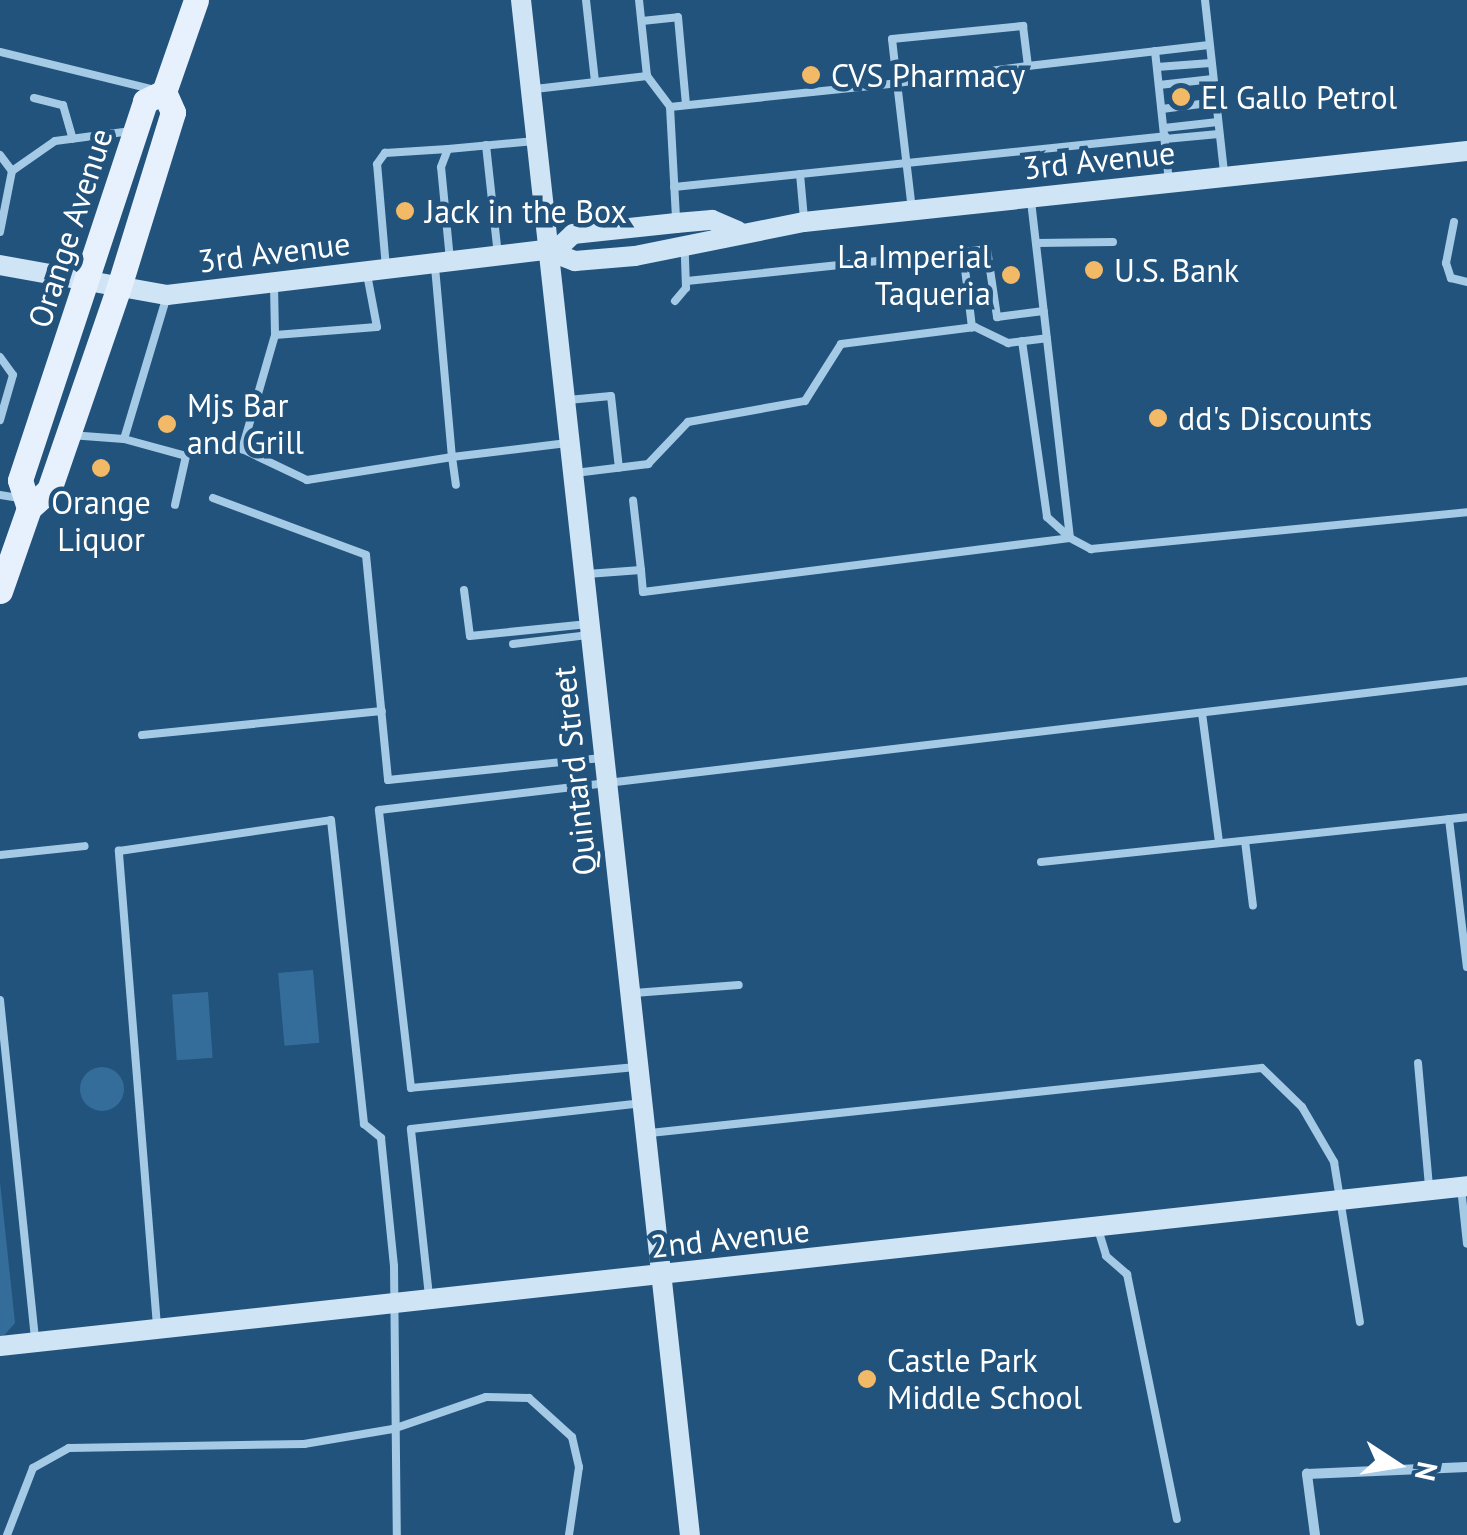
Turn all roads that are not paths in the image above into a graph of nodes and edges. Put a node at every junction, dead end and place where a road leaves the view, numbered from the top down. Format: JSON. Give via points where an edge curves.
{"nodes":[{"id":1,"x":196,"y":0,"type":"edge"},
{"id":2,"x":521,"y":0,"type":"edge"},
{"id":3,"x":586,"y":0,"type":"edge"},
{"id":4,"x":639,"y":0,"type":"edge"},
{"id":5,"x":1204,"y":0,"type":"edge"},
{"id":6,"x":642,"y":21,"type":"junction"},
{"id":7,"x":1210,"y":45,"type":"junction"},
{"id":8,"x":1156,"y":51,"type":"junction"},
{"id":9,"x":0,"y":52,"type":"edge"},
{"id":10,"x":1212,"y":63,"type":"junction"},
{"id":11,"x":1028,"y":66,"type":"junction"},
{"id":12,"x":1157,"y":67,"type":"junction"},
{"id":13,"x":648,"y":76,"type":"junction"},
{"id":14,"x":1213,"y":79,"type":"junction"},
{"id":15,"x":595,"y":82,"type":"junction"},
{"id":16,"x":897,"y":83,"type":"junction"},
{"id":17,"x":1159,"y":84,"type":"junction"},
{"id":18,"x":530,"y":89,"type":"junction"},
{"id":19,"x":164,"y":92,"type":"junction"},
{"id":20,"x":34,"y":98,"type":"dead end"},
{"id":21,"x":1216,"y":102,"type":"junction"},
{"id":22,"x":686,"y":105,"type":"junction"},
{"id":23,"x":670,"y":106,"type":"junction"},
{"id":24,"x":1162,"y":108,"type":"junction"},
{"id":25,"x":1218,"y":122,"type":"junction"},
{"id":26,"x":136,"y":130,"type":"junction"},
{"id":27,"x":1164,"y":134,"type":"junction"},
{"id":28,"x":1219,"y":134,"type":"junction"},
{"id":29,"x":73,"y":139,"type":"junction"},
{"id":30,"x":535,"y":141,"type":"junction"},
{"id":31,"x":486,"y":145,"type":"junction"},
{"id":32,"x":448,"y":149,"type":"junction"},
{"id":33,"x":1467,"y":152,"type":"edge"},
{"id":34,"x":0,"y":155,"type":"edge"},
{"id":35,"x":906,"y":163,"type":"junction"},
{"id":36,"x":12,"y":171,"type":"junction"},
{"id":37,"x":800,"y":174,"type":"junction"},
{"id":38,"x":1224,"y":177,"type":"junction"},
{"id":39,"x":1170,"y":183,"type":"junction"},
{"id":40,"x":674,"y":187,"type":"junction"},
{"id":41,"x":1031,"y":198,"type":"junction"},
{"id":42,"x":912,"y":210,"type":"junction"},
{"id":43,"x":676,"y":222,"type":"junction"},
{"id":44,"x":804,"y":222,"type":"junction"},
{"id":45,"x":1454,"y":222,"type":"dead end"},
{"id":46,"x":738,"y":231,"type":"junction"},
{"id":47,"x":0,"y":232,"type":"edge"},
{"id":48,"x":1113,"y":242,"type":"dead end"},
{"id":49,"x":1036,"y":243,"type":"junction"},
{"id":50,"x":551,"y":250,"type":"junction"},
{"id":51,"x":685,"y":250,"type":"junction"},
{"id":52,"x":963,"y":252,"type":"junction"},
{"id":53,"x":498,"y":255,"type":"junction"},
{"id":54,"x":442,"y":262,"type":"junction"},
{"id":55,"x":0,"y":265,"type":"edge"},
{"id":56,"x":376,"y":270,"type":"junction"},
{"id":57,"x":688,"y":281,"type":"junction"},
{"id":58,"x":274,"y":282,"type":"junction"},
{"id":59,"x":1467,"y":282,"type":"edge"},
{"id":60,"x":89,"y":284,"type":"junction"},
{"id":61,"x":118,"y":290,"type":"junction"},
{"id":62,"x":167,"y":295,"type":"junction"},
{"id":63,"x":675,"y":301,"type":"dead end"},
{"id":64,"x":1044,"y":311,"type":"junction"},
{"id":65,"x":972,"y":327,"type":"junction"},
{"id":66,"x":275,"y":334,"type":"junction"},
{"id":67,"x":1047,"y":338,"type":"junction"},
{"id":68,"x":1022,"y":341,"type":"junction"},
{"id":69,"x":0,"y":357,"type":"edge"},
{"id":70,"x":563,"y":400,"type":"junction"},
{"id":71,"x":0,"y":420,"type":"edge"},
{"id":72,"x":68,"y":434,"type":"junction"},
{"id":73,"x":124,"y":440,"type":"junction"},
{"id":74,"x":568,"y":442,"type":"junction"},
{"id":75,"x":452,"y":457,"type":"junction"},
{"id":76,"x":618,"y":468,"type":"junction"},
{"id":77,"x":571,"y":474,"type":"junction"},
{"id":78,"x":456,"y":485,"type":"dead end"},
{"id":79,"x":0,"y":495,"type":"edge"},
{"id":80,"x":213,"y":498,"type":"dead end"},
{"id":81,"x":633,"y":500,"type":"dead end"},
{"id":82,"x":28,"y":504,"type":"junction"},
{"id":83,"x":174,"y":505,"type":"dead end"},
{"id":84,"x":1467,"y":512,"type":"edge"},
{"id":85,"x":1070,"y":538,"type":"junction"},
{"id":86,"x":641,"y":570,"type":"junction"},
{"id":87,"x":582,"y":574,"type":"junction"},
{"id":88,"x":464,"y":590,"type":"dead end"},
{"id":89,"x":0,"y":591,"type":"edge"},
{"id":90,"x":588,"y":629,"type":"junction"},
{"id":91,"x":513,"y":644,"type":"dead end"},
{"id":92,"x":1467,"y":681,"type":"edge"},
{"id":93,"x":382,"y":711,"type":"junction"},
{"id":94,"x":1202,"y":713,"type":"junction"},
{"id":95,"x":142,"y":735,"type":"dead end"},
{"id":96,"x":602,"y":758,"type":"junction"},
{"id":97,"x":605,"y":784,"type":"junction"},
{"id":98,"x":1467,"y":818,"type":"edge"},
{"id":99,"x":1450,"y":819,"type":"junction"},
{"id":100,"x":1245,"y":841,"type":"junction"},
{"id":101,"x":1219,"y":844,"type":"junction"},
{"id":102,"x":85,"y":846,"type":"dead end"},
{"id":103,"x":0,"y":855,"type":"edge"},
{"id":104,"x":1041,"y":862,"type":"dead end"},
{"id":105,"x":1253,"y":906,"type":"dead end"},
{"id":106,"x":1467,"y":967,"type":"edge"},
{"id":107,"x":739,"y":984,"type":"dead end"},
{"id":108,"x":630,"y":994,"type":"junction"},
{"id":109,"x":0,"y":1000,"type":"edge"},
{"id":110,"x":1418,"y":1063,"type":"dead end"},
{"id":111,"x":638,"y":1067,"type":"junction"},
{"id":112,"x":642,"y":1103,"type":"junction"},
{"id":113,"x":645,"y":1134,"type":"junction"},
{"id":114,"x":1464,"y":1187,"type":"edge"},
{"id":115,"x":1429,"y":1192,"type":"junction"},
{"id":116,"x":1341,"y":1203,"type":"junction"},
{"id":117,"x":1098,"y":1229,"type":"junction"},
{"id":118,"x":1467,"y":1244,"type":"edge"},
{"id":119,"x":661,"y":1275,"type":"junction"},
{"id":120,"x":429,"y":1302,"type":"junction"},
{"id":121,"x":395,"y":1306,"type":"junction"},
{"id":122,"x":1360,"y":1322,"type":"dead end"},
{"id":123,"x":158,"y":1334,"type":"junction"},
{"id":124,"x":0,"y":1346,"type":"edge"},
{"id":125,"x":36,"y":1348,"type":"junction"},
{"id":126,"x":392,"y":1429,"type":"junction"},
{"id":127,"x":1467,"y":1467,"type":"edge"},
{"id":128,"x":1176,"y":1520,"type":"dead end"},
{"id":129,"x":7,"y":1535,"type":"edge"},
{"id":130,"x":398,"y":1535,"type":"edge"},
{"id":131,"x":569,"y":1535,"type":"edge"},
{"id":132,"x":690,"y":1535,"type":"edge"},
{"id":133,"x":1315,"y":1535,"type":"edge"}],
"edges":[{"from":1,"to":19,"type":"main road","name":"Orange Avenue"},
{"from":2,"to":18,"type":"street","name":"Quintard Street"},
{"from":3,"to":15,"type":"lane"},
{"from":4,"to":6,"type":"lane"},
{"from":5,"to":7,"type":"lane"},
{"from":6,"to":13,"type":"lane"},
{"from":6,"to":22,"type":"lane","via":[[678,17]]},
{"from":7,"to":8,"type":"lane"},
{"from":7,"to":10,"type":"lane"},
{"from":8,"to":11,"type":"lane"},
{"from":8,"to":12,"type":"lane"},
{"from":9,"to":19,"type":"lane"},
{"from":10,"to":12,"type":"lane"},
{"from":10,"to":14,"type":"lane"},
{"from":11,"to":16,"type":"lane"},
{"from":11,"to":16,"type":"lane","via":[[1023,26],[892,39]]},
{"from":12,"to":17,"type":"lane"},
{"from":13,"to":15,"type":"lane"},
{"from":13,"to":23,"type":"lane"},
{"from":14,"to":17,"type":"lane"},
{"from":14,"to":21,"type":"lane"},
{"from":15,"to":18,"type":"lane"},
{"from":16,"to":22,"type":"lane"},
{"from":16,"to":35,"type":"lane"},
{"from":17,"to":24,"type":"lane"},
{"from":18,"to":30,"type":"street","name":"Quintard Street"},
{"from":19,"to":26,"type":"main road","name":"Orange Avenue","via":[[145,101]]},
{"from":19,"to":61,"type":"main road","name":"Orange Avenue","via":[[173,112]]},
{"from":20,"to":29,"type":"lane","via":[[62,104]]},
{"from":21,"to":24,"type":"lane"},
{"from":21,"to":25,"type":"lane"},
{"from":22,"to":23,"type":"lane"},
{"from":23,"to":40,"type":"lane"},
{"from":24,"to":27,"type":"lane"},
{"from":25,"to":27,"type":"lane"},
{"from":25,"to":28,"type":"lane"},
{"from":26,"to":29,"type":"lane"},
{"from":26,"to":60,"type":"main road","name":"Orange Avenue"},
{"from":27,"to":28,"type":"lane"},
{"from":27,"to":35,"type":"lane"},
{"from":27,"to":39,"type":"lane"},
{"from":28,"to":38,"type":"lane"},
{"from":29,"to":36,"type":"lane"},
{"from":30,"to":31,"type":"lane"},
{"from":30,"to":50,"type":"street","name":"Quintard Street"},
{"from":31,"to":32,"type":"lane"},
{"from":31,"to":53,"type":"lane"},
{"from":32,"to":54,"type":"lane","via":[[441,167]]},
{"from":32,"to":56,"type":"lane","via":[[385,153],[377,164]]},
{"from":33,"to":38,"type":"street","name":"3rd Avenue"},
{"from":34,"to":36,"type":"lane"},
{"from":35,"to":37,"type":"lane"},
{"from":35,"to":42,"type":"lane"},
{"from":36,"to":47,"type":"lane"},
{"from":37,"to":40,"type":"lane"},
{"from":37,"to":44,"type":"lane"},
{"from":38,"to":39,"type":"street","name":"3rd Avenue"},
{"from":39,"to":41,"type":"street","name":"3rd Avenue"},
{"from":40,"to":43,"type":"lane"},
{"from":41,"to":42,"type":"street","name":"3rd Avenue"},
{"from":41,"to":49,"type":"lane"},
{"from":42,"to":44,"type":"street","name":"3rd Avenue"},
{"from":43,"to":46,"type":"street","name":"3rd Avenue","via":[[712,220]]},
{"from":43,"to":50,"type":"street","name":"3rd Avenue","via":[[574,234]]},
{"from":44,"to":46,"type":"street","name":"3rd Avenue"},
{"from":45,"to":59,"type":"lane","via":[[1446,263],[1450,278]]},
{"from":46,"to":51,"type":"street","name":"3rd Avenue"},
{"from":48,"to":49,"type":"lane"},
{"from":49,"to":64,"type":"lane"},
{"from":50,"to":51,"type":"street","name":"3rd Avenue","via":[[575,261]]},
{"from":50,"to":53,"type":"street","name":"3rd Avenue"},
{"from":50,"to":70,"type":"street","name":"Quintard Street"},
{"from":51,"to":57,"type":"lane"},
{"from":52,"to":57,"type":"lane"},
{"from":52,"to":64,"type":"lane","via":[[987,249],[996,316]]},
{"from":52,"to":65,"type":"lane"},
{"from":53,"to":54,"type":"street","name":"3rd Avenue"},
{"from":54,"to":56,"type":"street","name":"3rd Avenue"},
{"from":54,"to":75,"type":"lane"},
{"from":55,"to":60,"type":"street","name":"3rd Avenue"},
{"from":56,"to":58,"type":"street","name":"3rd Avenue"},
{"from":56,"to":66,"type":"lane","via":[[376,327]]},
{"from":57,"to":63,"type":"lane"},
{"from":58,"to":62,"type":"street","name":"3rd Avenue"},
{"from":58,"to":66,"type":"lane"},
{"from":60,"to":61,"type":"street","name":"3rd Avenue"},
{"from":60,"to":82,"type":"main road","name":"Orange Avenue","via":[[20,480]]},
{"from":61,"to":62,"type":"street","name":"3rd Avenue"},
{"from":61,"to":72,"type":"main road","name":"Orange Avenue"},
{"from":62,"to":73,"type":"lane"},
{"from":64,"to":67,"type":"lane"},
{"from":65,"to":68,"type":"lane"},
{"from":65,"to":76,"type":"lane","via":[[841,344],[805,401],[688,422],[648,464]]},
{"from":66,"to":75,"type":"lane","via":[[242,449],[307,480]]},
{"from":67,"to":68,"type":"lane"},
{"from":67,"to":85,"type":"lane"},
{"from":68,"to":85,"type":"lane","via":[[1047,517]]},
{"from":69,"to":71,"type":"lane","via":[[14,376]]},
{"from":70,"to":74,"type":"street","name":"Quintard Street"},
{"from":70,"to":76,"type":"lane","via":[[611,396]]},
{"from":72,"to":73,"type":"lane"},
{"from":72,"to":82,"type":"main road","name":"Orange Avenue","via":[[49,490]]},
{"from":73,"to":83,"type":"lane","via":[[186,456]]},
{"from":74,"to":75,"type":"lane"},
{"from":74,"to":77,"type":"street","name":"Quintard Street"},
{"from":75,"to":78,"type":"lane"},
{"from":76,"to":77,"type":"lane"},
{"from":77,"to":87,"type":"street","name":"Quintard Street"},
{"from":79,"to":82,"type":"lane"},
{"from":80,"to":93,"type":"lane","via":[[366,555]]},
{"from":81,"to":86,"type":"lane"},
{"from":82,"to":89,"type":"main road","name":"Orange Avenue"},
{"from":84,"to":85,"type":"lane","via":[[1091,549]]},
{"from":85,"to":86,"type":"lane","via":[[657,591],[643,592]]},
{"from":86,"to":87,"type":"lane"},
{"from":87,"to":90,"type":"street","name":"Quintard Street"},
{"from":88,"to":90,"type":"lane","via":[[470,636]]},
{"from":90,"to":91,"type":"lane"},
{"from":90,"to":96,"type":"street","name":"Quintard Street"},
{"from":92,"to":94,"type":"lane"},
{"from":93,"to":95,"type":"lane"},
{"from":93,"to":96,"type":"lane","via":[[388,780]]},
{"from":94,"to":97,"type":"lane"},
{"from":94,"to":101,"type":"lane"},
{"from":96,"to":97,"type":"street","name":"Quintard Street"},
{"from":97,"to":108,"type":"street","name":"Quintard Street"},
{"from":97,"to":111,"type":"lane","via":[[379,810],[407,1054],[411,1088]]},
{"from":98,"to":99,"type":"lane"},
{"from":99,"to":100,"type":"lane"},
{"from":99,"to":106,"type":"lane"},
{"from":100,"to":101,"type":"lane"},
{"from":100,"to":105,"type":"lane"},
{"from":101,"to":104,"type":"lane"},
{"from":102,"to":103,"type":"lane"},
{"from":107,"to":108,"type":"lane"},
{"from":108,"to":111,"type":"street","name":"Quintard Street"},
{"from":109,"to":125,"type":"lane"},
{"from":110,"to":115,"type":"lane"},
{"from":111,"to":112,"type":"street","name":"Quintard Street"},
{"from":112,"to":113,"type":"street","name":"Quintard Street"},
{"from":112,"to":120,"type":"lane","via":[[411,1128]]},
{"from":113,"to":116,"type":"lane","via":[[1248,1066],[1283,1083],[1302,1107],[1334,1162]]},
{"from":113,"to":119,"type":"street","name":"Quintard Street"},
{"from":114,"to":115,"type":"street","name":"2nd Avenue"},
{"from":114,"to":118,"type":"lane"},
{"from":115,"to":116,"type":"street","name":"2nd Avenue"},
{"from":116,"to":117,"type":"street","name":"2nd Avenue"},
{"from":116,"to":122,"type":"lane"},
{"from":117,"to":119,"type":"street","name":"2nd Avenue"},
{"from":117,"to":128,"type":"lane","via":[[1106,1256],[1127,1274]]},
{"from":119,"to":120,"type":"street","name":"2nd Avenue"},
{"from":119,"to":132,"type":"street","name":"Quintard Street"},
{"from":120,"to":121,"type":"street","name":"2nd Avenue"},
{"from":121,"to":123,"type":"street","name":"2nd Avenue"},
{"from":121,"to":123,"type":"lane","via":[[381,1138],[364,1124],[331,820],[118,851]]},
{"from":121,"to":126,"type":"lane"},
{"from":123,"to":125,"type":"street","name":"2nd Avenue"},
{"from":124,"to":125,"type":"street","name":"2nd Avenue"},
{"from":126,"to":129,"type":"lane","via":[[304,1444],[70,1448],[33,1468]]},
{"from":126,"to":130,"type":"lane"},
{"from":126,"to":131,"type":"lane","via":[[486,1397],[529,1398],[572,1437],[578,1467]]},
{"from":127,"to":133,"type":"street","via":[[1307,1474]]}]}
